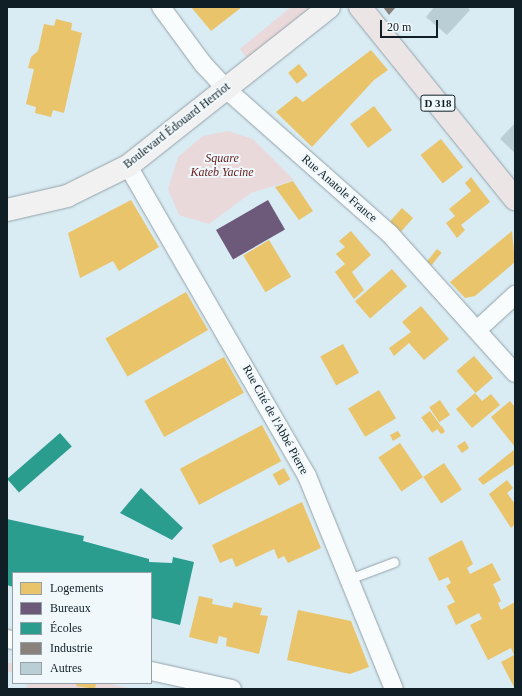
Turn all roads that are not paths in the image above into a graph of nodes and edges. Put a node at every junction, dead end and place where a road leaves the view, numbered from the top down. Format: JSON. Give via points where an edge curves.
{"nodes":[{"id":1,"x":161,"y":7,"type":"edge"},
{"id":2,"x":329,"y":7,"type":"edge"},
{"id":3,"x":360,"y":7,"type":"edge"},
{"id":4,"x":226,"y":89,"type":"junction"},
{"id":5,"x":128,"y":166,"type":"junction"},
{"id":6,"x":515,"y":199,"type":"edge"},
{"id":7,"x":7,"y":210,"type":"edge"},
{"id":8,"x":515,"y":295,"type":"edge"},
{"id":9,"x":477,"y":330,"type":"junction"},
{"id":10,"x":515,"y":373,"type":"edge"},
{"id":11,"x":394,"y":562,"type":"dead end"},
{"id":12,"x":350,"y":579,"type":"junction"},
{"id":13,"x":152,"y":671,"type":"edge"},
{"id":14,"x":232,"y":689,"type":"edge"},
{"id":15,"x":394,"y":689,"type":"edge"}],
"edges":[{"from":1,"to":4,"type":"street","name":"Rue Anatole France","via":[[203,64]]},
{"from":2,"to":4,"type":"main road","name":"Boulevard Édouard Herriot"},
{"from":3,"to":6,"type":"main road","number":"D 318"},
{"from":4,"to":5,"type":"main road","name":"Boulevard Édouard Herriot"},
{"from":4,"to":9,"type":"street","name":"Rue Anatole France","via":[[389,233]]},
{"from":5,"to":7,"type":"main road","name":"Boulevard Édouard Herriot","via":[[67,196]]},
{"from":5,"to":12,"type":"street","name":"Rue Cité de l'Abbé Pierre","via":[[287,438]]},
{"from":8,"to":9,"type":"street"},
{"from":9,"to":10,"type":"street","name":"Rue Anatole France"},
{"from":11,"to":12,"type":"lane"},
{"from":12,"to":15,"type":"street","name":"Rue Cité de l'Abbé Pierre"},
{"from":13,"to":14,"type":"street"}]}
